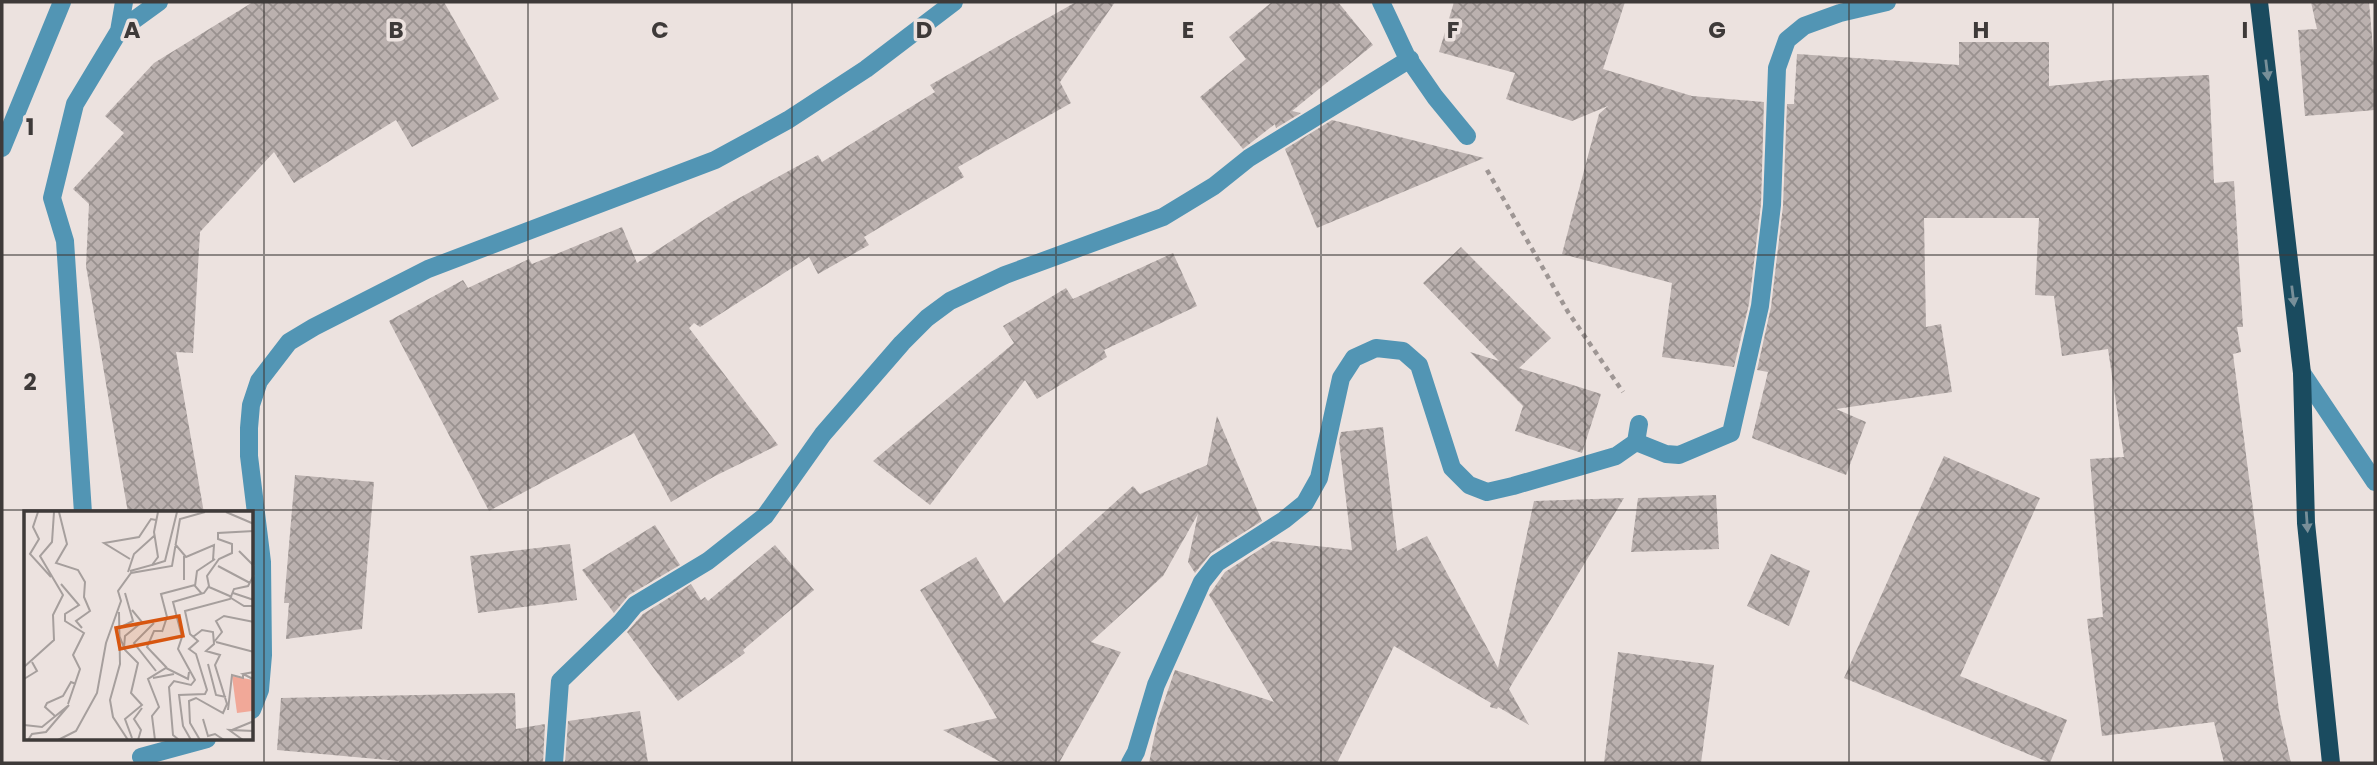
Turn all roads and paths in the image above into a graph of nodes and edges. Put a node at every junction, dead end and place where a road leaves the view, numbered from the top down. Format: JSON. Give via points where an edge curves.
{"nodes":[{"id":1,"x":53,"y":2,"type":"edge"},
{"id":2,"x":62,"y":2,"type":"edge"},
{"id":3,"x":124,"y":2,"type":"edge"},
{"id":4,"x":159,"y":2,"type":"edge"},
{"id":5,"x":954,"y":2,"type":"edge"},
{"id":6,"x":1381,"y":2,"type":"edge"},
{"id":7,"x":1887,"y":2,"type":"edge"},
{"id":8,"x":2259,"y":2,"type":"edge"},
{"id":9,"x":54,"y":22,"type":"junction"},
{"id":10,"x":119,"y":30,"type":"junction"},
{"id":11,"x":1410,"y":60,"type":"junction"},
{"id":12,"x":1466,"y":136,"type":"joint"},
{"id":13,"x":2,"y":148,"type":"edge"},
{"id":14,"x":2302,"y":373,"type":"junction"},
{"id":15,"x":1639,"y":424,"type":"joint"},
{"id":16,"x":1636,"y":442,"type":"junction"},
{"id":17,"x":2375,"y":482,"type":"edge"},
{"id":18,"x":83,"y":511,"type":"edge"},
{"id":19,"x":254,"y":705,"type":"edge"},
{"id":20,"x":136,"y":740,"type":"edge"},
{"id":21,"x":204,"y":740,"type":"edge"},
{"id":22,"x":142,"y":760,"type":"edge"},
{"id":23,"x":554,"y":763,"type":"edge"},
{"id":24,"x":1130,"y":763,"type":"edge"},
{"id":25,"x":2331,"y":763,"type":"edge"}],
"edges":[{"from":1,"to":9,"type":"street"},
{"from":2,"to":9,"type":"street"},
{"from":3,"to":10,"type":"street"},
{"from":4,"to":10,"type":"street"},
{"from":5,"to":19,"type":"street","via":[[855,76],[715,160],[428,269],[289,342],[259,382],[248,428],[262,562],[264,655]]},
{"from":6,"to":11,"type":"street"},
{"from":7,"to":16,"type":"street","via":[[1804,26],[1783,49],[1777,68],[1772,205],[1760,306],[1731,433],[1679,456]]},
{"from":8,"to":14,"type":"main road","one_way":true},
{"from":9,"to":13,"type":"street"},
{"from":10,"to":18,"type":"street","via":[[75,104],[52,198],[65,241]]},
{"from":11,"to":12,"type":"street"},
{"from":11,"to":23,"type":"street","via":[[1163,217],[1005,275],[950,301],[927,318],[823,434],[765,516],[708,561],[635,605],[560,681]]},
{"from":12,"to":15,"type":"path","via":[[1568,312],[1628,398]]},
{"from":14,"to":17,"type":"street"},
{"from":14,"to":25,"type":"main road","one_way":true,"via":[[2306,523]]},
{"from":15,"to":16,"type":"street"},
{"from":16,"to":24,"type":"street","via":[[1616,456],[1486,492],[1469,485],[1452,468],[1419,365],[1403,351],[1376,348],[1354,358],[1341,378],[1319,478],[1310,495],[1284,520],[1217,563],[1202,582],[1156,685]]},
{"from":20,"to":22,"type":"street"},
{"from":21,"to":22,"type":"street"}]}
